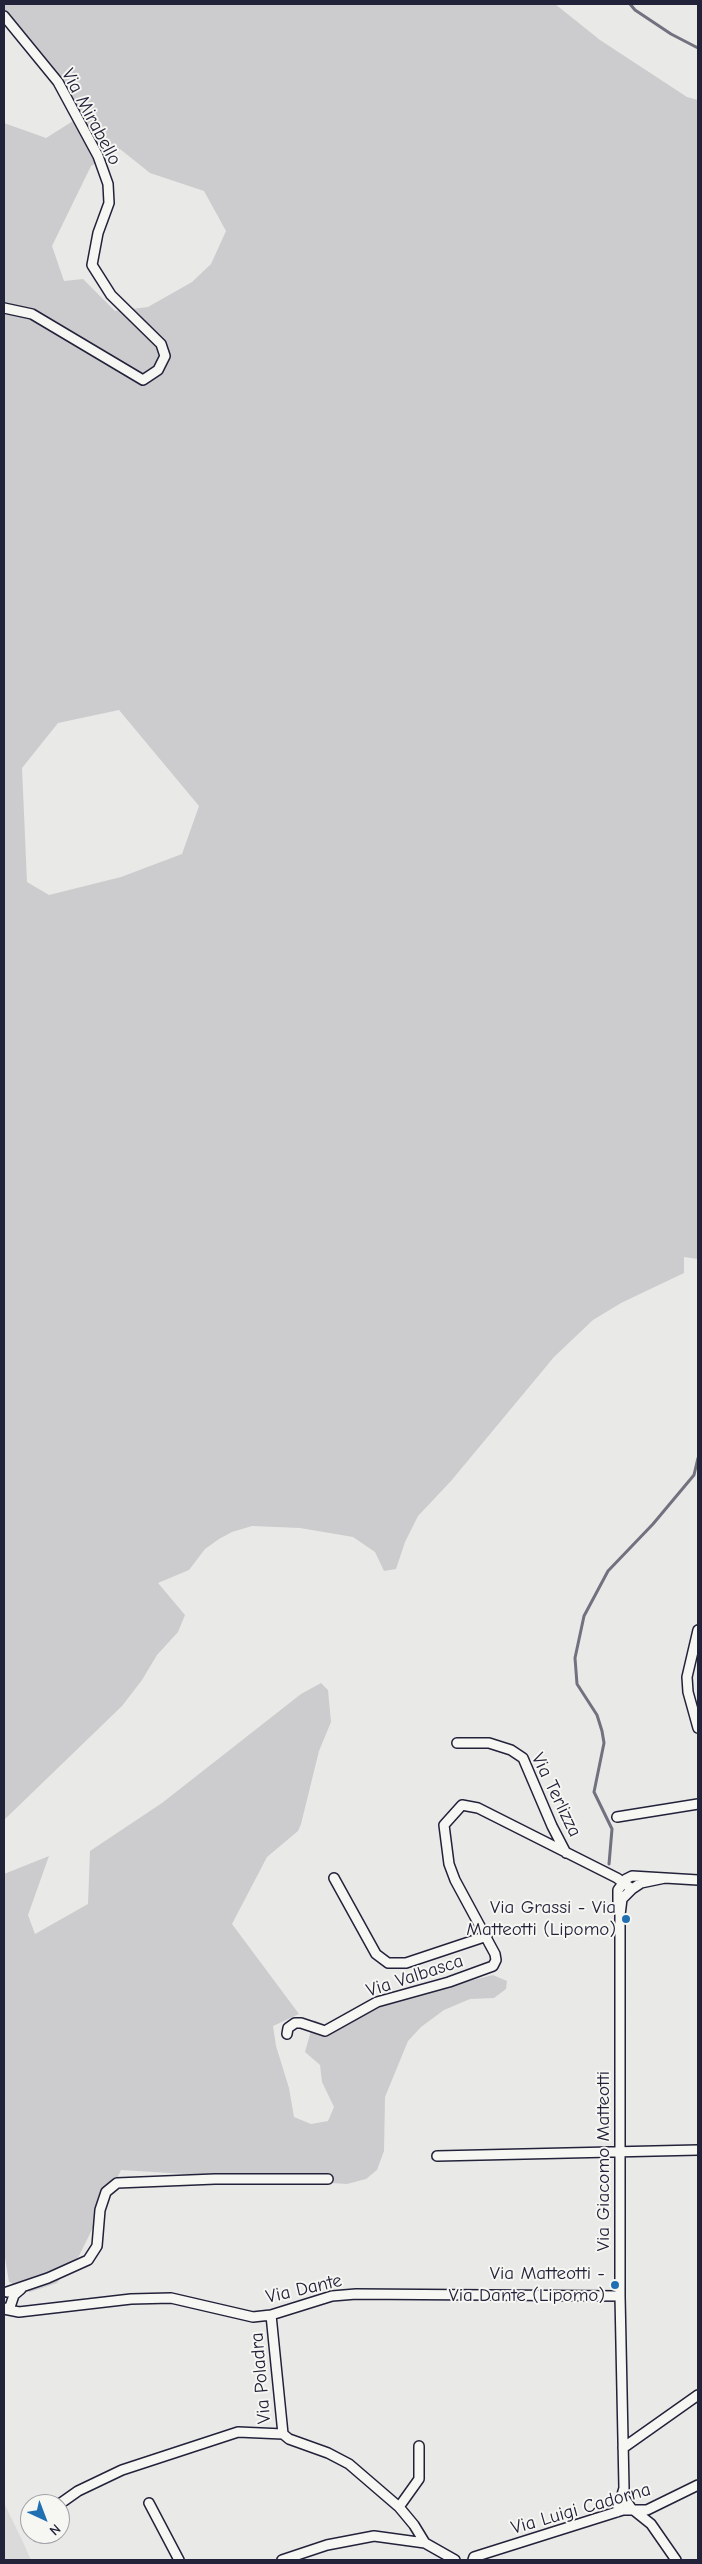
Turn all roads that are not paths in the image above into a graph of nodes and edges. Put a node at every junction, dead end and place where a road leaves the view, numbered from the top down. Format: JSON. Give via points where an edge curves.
{"nodes":[{"id":1,"x":4,"y":16,"type":"edge"},
{"id":2,"x":4,"y":308,"type":"edge"},
{"id":3,"x":698,"y":1630,"type":"edge"},
{"id":4,"x":698,"y":1728,"type":"edge"},
{"id":5,"x":457,"y":1743,"type":"dead end"},
{"id":6,"x":698,"y":1804,"type":"edge"},
{"id":7,"x":617,"y":1817,"type":"dead end"},
{"id":8,"x":566,"y":1854,"type":"junction"},
{"id":9,"x":334,"y":1878,"type":"dead end"},
{"id":10,"x":665,"y":1878,"type":"junction"},
{"id":11,"x":698,"y":1880,"type":"edge"},
{"id":12,"x":624,"y":1882,"type":"junction"},
{"id":13,"x":632,"y":1889,"type":"junction"},
{"id":14,"x":620,"y":1915,"type":"junction"},
{"id":15,"x":486,"y":1936,"type":"junction"},
{"id":16,"x":287,"y":2034,"type":"dead end"},
{"id":17,"x":698,"y":2150,"type":"edge"},
{"id":18,"x":620,"y":2151,"type":"junction"},
{"id":19,"x":436,"y":2156,"type":"dead end"},
{"id":20,"x":328,"y":2179,"type":"dead end"},
{"id":21,"x":9,"y":2296,"type":"edge"},
{"id":22,"x":620,"y":2296,"type":"junction"},
{"id":23,"x":4,"y":2309,"type":"edge"},
{"id":24,"x":27,"y":2311,"type":"junction"},
{"id":25,"x":272,"y":2315,"type":"junction"},
{"id":26,"x":698,"y":2395,"type":"edge"},
{"id":27,"x":283,"y":2434,"type":"junction"},
{"id":28,"x":419,"y":2446,"type":"dead end"},
{"id":29,"x":623,"y":2448,"type":"junction"},
{"id":30,"x":698,"y":2485,"type":"edge"},
{"id":31,"x":623,"y":2496,"type":"junction"},
{"id":32,"x":70,"y":2497,"type":"edge"},
{"id":33,"x":149,"y":2504,"type":"dead end"},
{"id":34,"x":399,"y":2507,"type":"junction"},
{"id":35,"x":635,"y":2511,"type":"junction"},
{"id":36,"x":617,"y":2512,"type":"junction"},
{"id":37,"x":425,"y":2543,"type":"junction"},
{"id":38,"x":474,"y":2559,"type":"edge"},
{"id":39,"x":179,"y":2560,"type":"edge"},
{"id":40,"x":282,"y":2560,"type":"edge"},
{"id":41,"x":455,"y":2560,"type":"edge"},
{"id":42,"x":465,"y":2560,"type":"edge"},
{"id":43,"x":676,"y":2560,"type":"edge"}],
"edges":[{"from":1,"to":2,"type":"street","name":"Via Mirabello","via":[[58,82],[98,156],[108,184],[109,203],[98,232],[92,265],[111,295],[161,344],[165,356],[158,370],[143,380],[32,314]]},
{"from":3,"to":4,"type":"street","via":[[687,1677]]},
{"from":5,"to":8,"type":"street","name":"Via Terlizza","via":[[490,1743],[523,1758]]},
{"from":6,"to":7,"type":"street"},
{"from":8,"to":12,"type":"street","name":"Via Valbasca"},
{"from":8,"to":15,"type":"street","name":"Via Valbasca","via":[[471,1805],[458,1808],[443,1829],[449,1864]]},
{"from":9,"to":15,"type":"street","via":[[374,1950],[388,1963],[406,1963]]},
{"from":10,"to":11,"type":"street"},
{"from":10,"to":12,"type":"street","via":[[635,1875]]},
{"from":10,"to":13,"type":"street","via":[[641,1883]]},
{"from":12,"to":13,"type":"street","name":"Via Valbasca"},
{"from":12,"to":14,"type":"street","name":"Via Giacomo Matteotti","via":[[617,1898]]},
{"from":13,"to":14,"type":"street","name":"Via Giacomo Matteotti","via":[[622,1899]]},
{"from":14,"to":18,"type":"street","name":"Via Giacomo Matteotti"},
{"from":15,"to":16,"type":"street","name":"Via Valbasca","via":[[496,1957],[491,1968],[377,2002],[325,2031],[295,2023],[288,2028]]},
{"from":17,"to":18,"type":"street"},
{"from":18,"to":19,"type":"street"},
{"from":18,"to":22,"type":"street","name":"Via Giacomo Matteotti"},
{"from":20,"to":21,"type":"street","via":[[117,2182],[106,2192],[100,2210],[97,2246],[88,2260]]},
{"from":21,"to":23,"type":"street","via":[[10,2307]]},
{"from":21,"to":24,"type":"street","via":[[17,2306]]},
{"from":22,"to":25,"type":"street","name":"Via Dante","via":[[356,2294],[332,2296]]},
{"from":22,"to":29,"type":"street","name":"Via Giacomo Matteotti"},
{"from":23,"to":24,"type":"street","name":"Via Dante"},
{"from":24,"to":25,"type":"street","name":"Via Dante","via":[[131,2299],[171,2298],[253,2316]]},
{"from":25,"to":27,"type":"street","name":"Via Poladra"},
{"from":26,"to":29,"type":"street"},
{"from":27,"to":32,"type":"street","via":[[238,2432],[122,2470]]},
{"from":27,"to":34,"type":"street","name":"Via Poladra","via":[[342,2459]]},
{"from":28,"to":34,"type":"street","via":[[419,2479]]},
{"from":29,"to":31,"type":"street","name":"Via Giacomo Matteotti"},
{"from":30,"to":35,"type":"street","name":"Via Luigi Cadorna","via":[[647,2510]]},
{"from":31,"to":35,"type":"street"},
{"from":31,"to":36,"type":"street","name":"Via Giacomo Matteotti"},
{"from":33,"to":39,"type":"street"},
{"from":34,"to":37,"type":"street","name":"Via Poladra"},
{"from":35,"to":36,"type":"street","name":"Via Luigi Cadorna"},
{"from":35,"to":43,"type":"street","via":[[651,2524]]},
{"from":36,"to":38,"type":"street","name":"Via Luigi Cadorna"},
{"from":37,"to":40,"type":"street","via":[[374,2536],[327,2545]]},
{"from":37,"to":41,"type":"street"},
{"from":38,"to":42,"type":"street","name":"Via Luigi Cadorna"}]}
